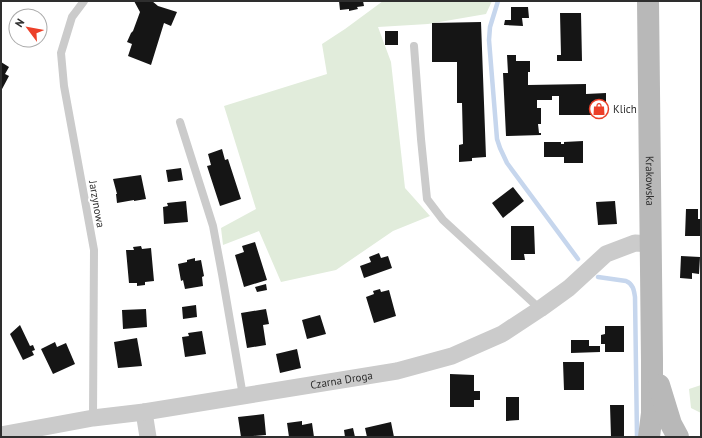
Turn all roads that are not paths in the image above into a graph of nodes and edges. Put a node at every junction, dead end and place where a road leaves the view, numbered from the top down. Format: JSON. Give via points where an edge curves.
{"nodes":[{"id":1,"x":84,"y":1,"type":"edge"},
{"id":2,"x":648,"y":1,"type":"edge"},
{"id":3,"x":414,"y":46,"type":"dead end"},
{"id":4,"x":180,"y":122,"type":"dead end"},
{"id":5,"x":651,"y":244,"type":"junction"},
{"id":6,"x":540,"y":310,"type":"junction"},
{"id":7,"x":652,"y":360,"type":"junction"},
{"id":8,"x":243,"y":396,"type":"junction"},
{"id":9,"x":144,"y":412,"type":"junction"},
{"id":10,"x":652,"y":413,"type":"junction"},
{"id":11,"x":93,"y":418,"type":"junction"},
{"id":12,"x":1,"y":435,"type":"edge"},
{"id":13,"x":148,"y":437,"type":"edge"},
{"id":14,"x":649,"y":437,"type":"edge"},
{"id":15,"x":660,"y":437,"type":"edge"},
{"id":16,"x":678,"y":437,"type":"edge"}],
"edges":[{"from":1,"to":11,"type":"lane","name":"Jarzynowa","via":[[72,18],[61,53],[64,86],[94,250]]},
{"from":2,"to":5,"type":"main road","name":"Krakowska"},
{"from":3,"to":6,"type":"lane","via":[[427,199],[443,220]]},
{"from":4,"to":8,"type":"lane","via":[[213,226]]},
{"from":5,"to":6,"type":"street","name":"Czarna Droga","via":[[635,243],[606,254]]},
{"from":5,"to":7,"type":"main road","name":"Krakowska"},
{"from":6,"to":8,"type":"street","name":"Czarna Droga","via":[[502,334],[452,356],[397,371]]},
{"from":7,"to":10,"type":"main road","name":"Krakowska"},
{"from":7,"to":16,"type":"main road","name":"Krakowska","via":[[665,408]]},
{"from":8,"to":9,"type":"street","name":"Czarna Droga"},
{"from":9,"to":11,"type":"street","name":"Czarna Droga"},
{"from":9,"to":13,"type":"street"},
{"from":10,"to":14,"type":"main road","name":"Krakowska"},
{"from":10,"to":15,"type":"main road","name":"Krakowska"},
{"from":11,"to":12,"type":"street","name":"Czarna Droga"}]}
